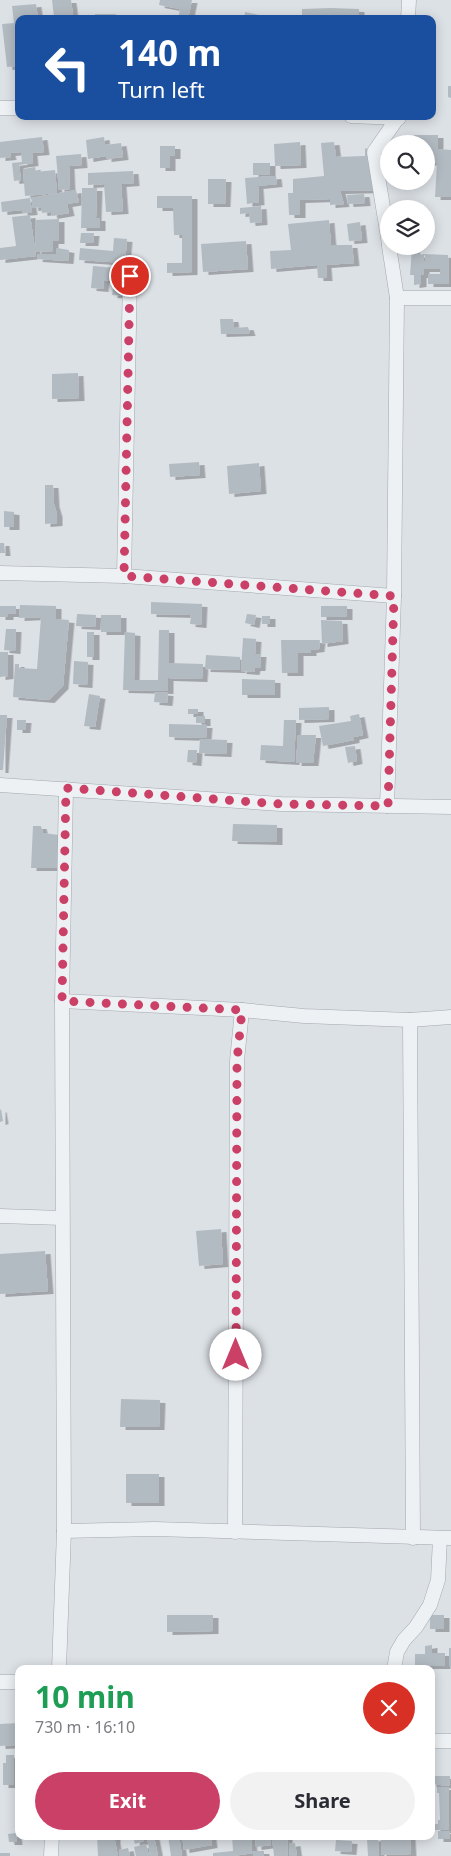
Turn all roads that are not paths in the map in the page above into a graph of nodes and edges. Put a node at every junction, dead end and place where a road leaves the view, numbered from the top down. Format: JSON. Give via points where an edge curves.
{"nodes":[{"id":1,"x":409,"y":0,"type":"edge"},
{"id":2,"x":408,"y":15,"type":"edge"},
{"id":3,"x":0,"y":108,"type":"edge"},
{"id":4,"x":15,"y":108,"type":"edge"},
{"id":5,"x":397,"y":120,"type":"edge"},
{"id":6,"x":382,"y":200,"type":"edge"},
{"id":7,"x":391,"y":255,"type":"edge"},
{"id":8,"x":130,"y":276,"type":"dead end"},
{"id":9,"x":397,"y":298,"type":"junction"},
{"id":10,"x":451,"y":298,"type":"edge"},
{"id":11,"x":0,"y":573,"type":"edge"},
{"id":12,"x":124,"y":576,"type":"junction"},
{"id":13,"x":394,"y":596,"type":"junction"},
{"id":14,"x":0,"y":785,"type":"edge"},
{"id":15,"x":66,"y":788,"type":"junction"},
{"id":16,"x":388,"y":806,"type":"junction"},
{"id":17,"x":451,"y":807,"type":"edge"},
{"id":18,"x":62,"y":1001,"type":"junction"},
{"id":19,"x":242,"y":1010,"type":"junction"},
{"id":20,"x":451,"y":1017,"type":"edge"},
{"id":21,"x":410,"y":1020,"type":"junction"},
{"id":22,"x":0,"y":1216,"type":"edge"},
{"id":23,"x":62,"y":1218,"type":"junction"},
{"id":24,"x":64,"y":1531,"type":"junction"},
{"id":25,"x":235,"y":1532,"type":"junction"},
{"id":26,"x":412,"y":1538,"type":"junction"},
{"id":27,"x":446,"y":1538,"type":"edge"},
{"id":28,"x":59,"y":1665,"type":"edge"},
{"id":29,"x":395,"y":1665,"type":"edge"},
{"id":30,"x":0,"y":1682,"type":"edge"},
{"id":31,"x":15,"y":1682,"type":"edge"},
{"id":32,"x":435,"y":1741,"type":"edge"},
{"id":33,"x":451,"y":1741,"type":"edge"},
{"id":34,"x":52,"y":1840,"type":"edge"},
{"id":35,"x":51,"y":1856,"type":"edge"}],
"edges":[{"from":1,"to":2,"type":"street"},
{"from":3,"to":4,"type":"street"},
{"from":5,"to":6,"type":"street","via":[[374,152]]},
{"from":7,"to":9,"type":"street"},
{"from":8,"to":12,"type":"street"},
{"from":9,"to":10,"type":"street"},
{"from":9,"to":13,"type":"street"},
{"from":11,"to":12,"type":"street"},
{"from":12,"to":13,"type":"street"},
{"from":13,"to":16,"type":"street"},
{"from":14,"to":15,"type":"street"},
{"from":15,"to":16,"type":"street","via":[[280,804]]},
{"from":15,"to":18,"type":"street"},
{"from":16,"to":17,"type":"street"},
{"from":18,"to":19,"type":"street"},
{"from":18,"to":23,"type":"street"},
{"from":19,"to":21,"type":"street"},
{"from":19,"to":25,"type":"street","via":[[237,1061]]},
{"from":20,"to":21,"type":"street"},
{"from":21,"to":26,"type":"street"},
{"from":22,"to":23,"type":"street"},
{"from":23,"to":24,"type":"street"},
{"from":24,"to":25,"type":"street","via":[[155,1529]]},
{"from":24,"to":28,"type":"street"},
{"from":25,"to":26,"type":"street"},
{"from":26,"to":27,"type":"street"},
{"from":27,"to":29,"type":"street","via":[[430,1605],[404,1640]]},
{"from":30,"to":31,"type":"street"},
{"from":32,"to":33,"type":"street"},
{"from":34,"to":35,"type":"street"}]}
